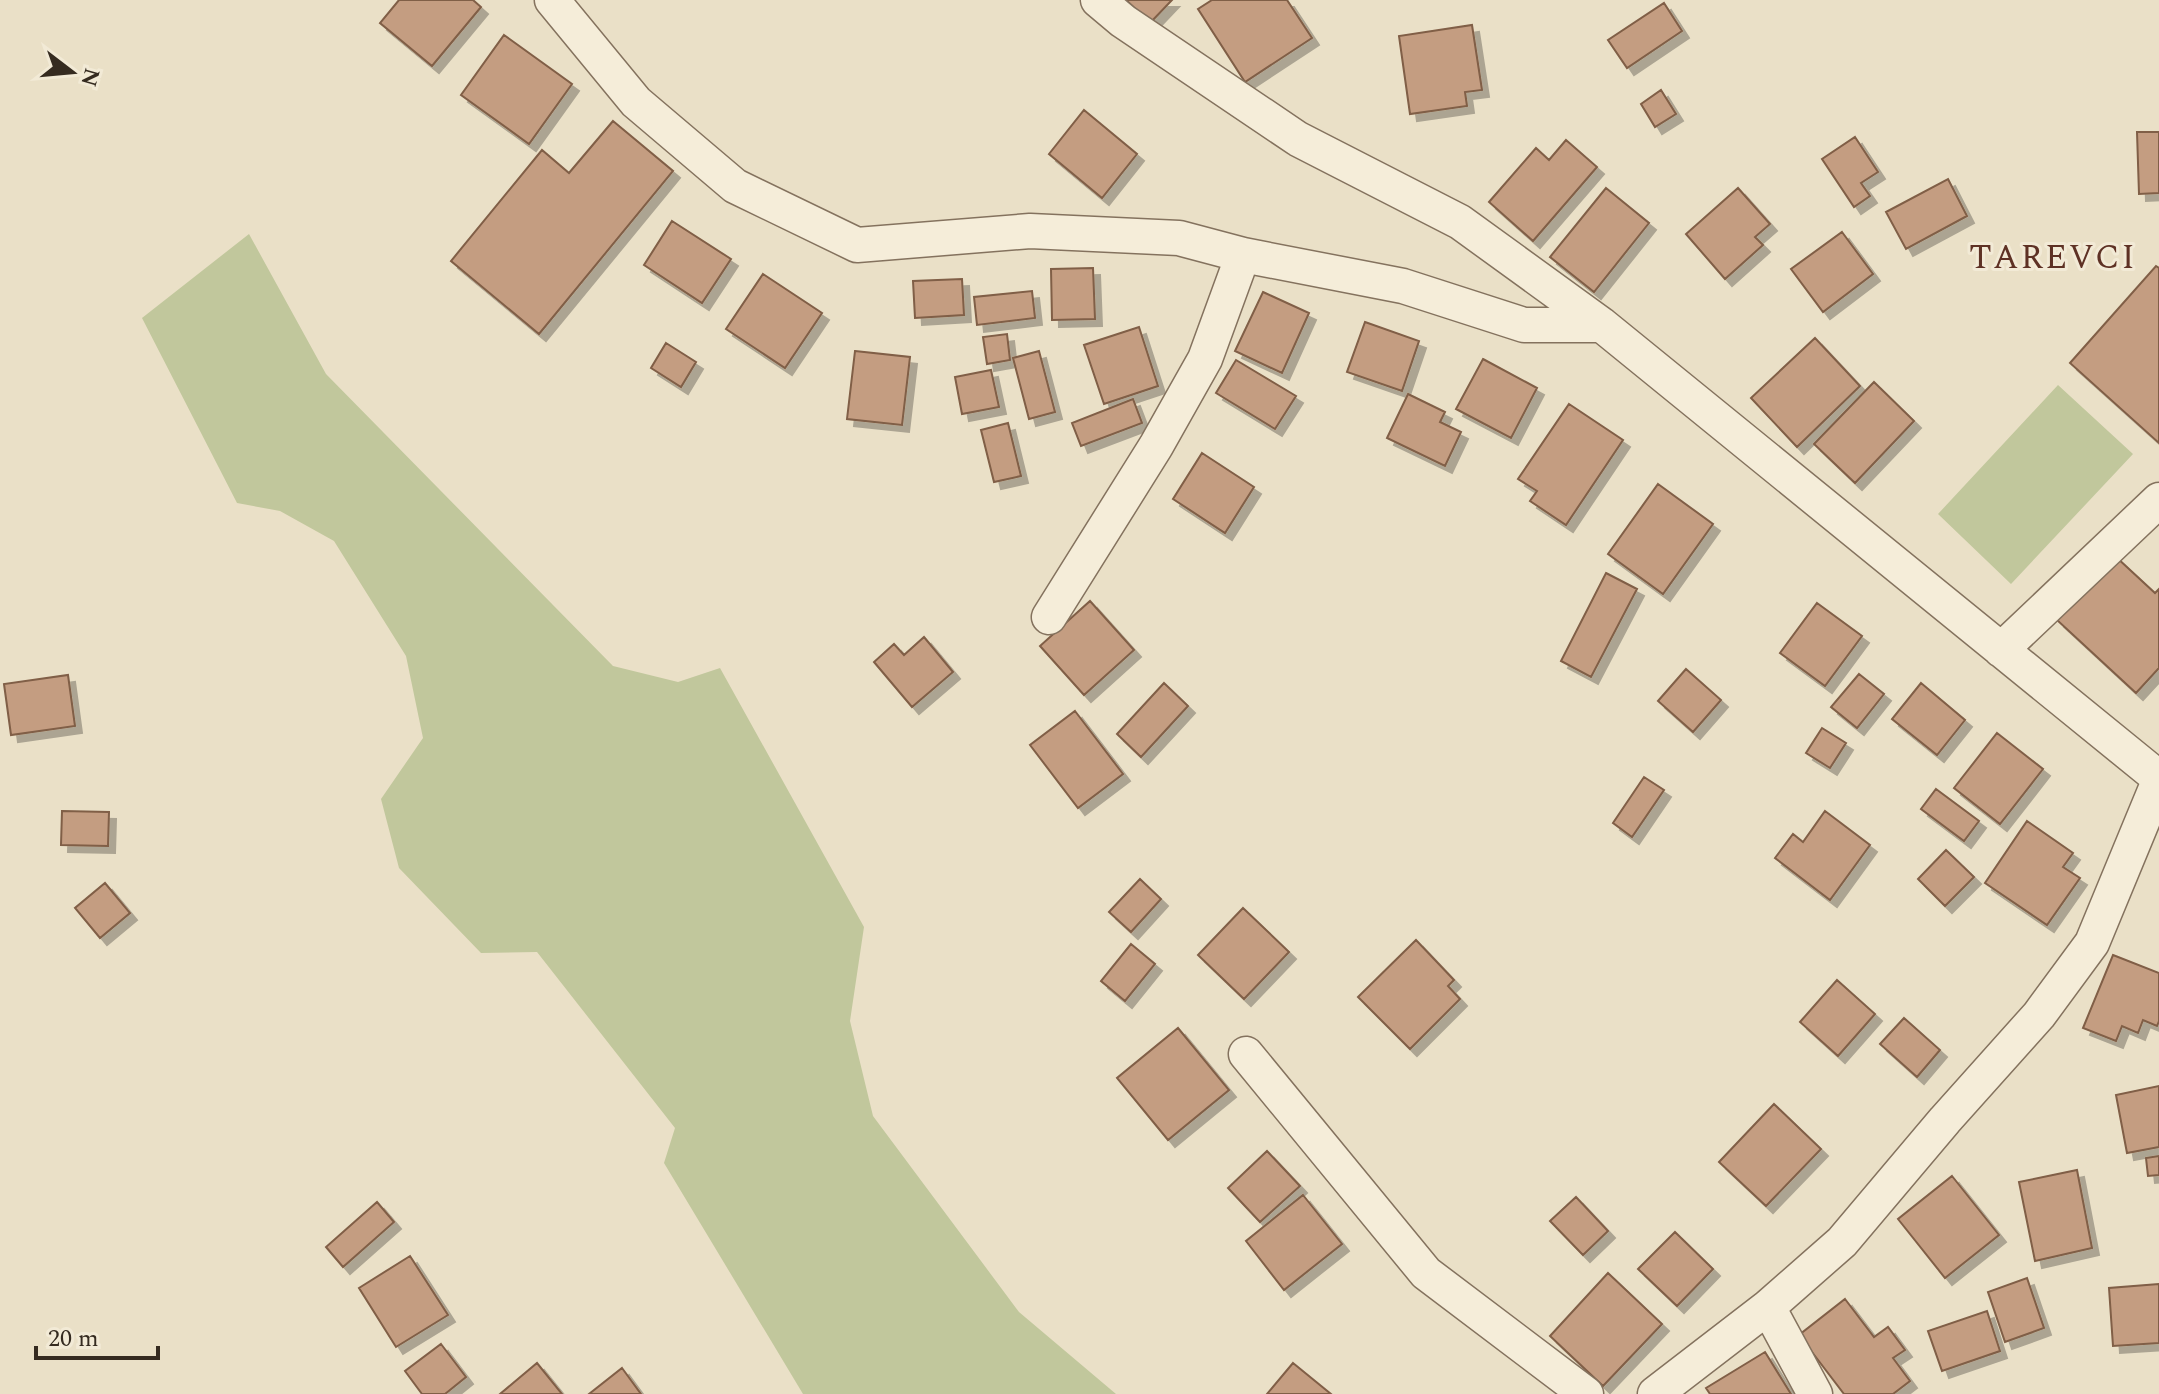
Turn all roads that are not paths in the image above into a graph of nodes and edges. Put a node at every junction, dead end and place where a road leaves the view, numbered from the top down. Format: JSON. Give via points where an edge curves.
{"nodes":[{"id":1,"x":552,"y":0,"type":"edge"},
{"id":2,"x":1098,"y":0,"type":"edge"},
{"id":3,"x":1243,"y":255,"type":"junction"},
{"id":4,"x":1602,"y":325,"type":"junction"},
{"id":5,"x":2159,"y":500,"type":"edge"},
{"id":6,"x":1049,"y":617,"type":"dead end"},
{"id":7,"x":2001,"y":650,"type":"junction"},
{"id":8,"x":2159,"y":780,"type":"edge"},
{"id":9,"x":1246,"y":1054,"type":"dead end"},
{"id":10,"x":1768,"y":1307,"type":"junction"},
{"id":11,"x":1586,"y":1394,"type":"edge"},
{"id":12,"x":1655,"y":1394,"type":"edge"},
{"id":13,"x":1815,"y":1394,"type":"edge"}],
"edges":[{"from":1,"to":3,"type":"street","via":[[636,102],[735,186],[857,245],[1030,231],[1179,238]]},
{"from":2,"to":4,"type":"street","via":[[1298,139],[1460,222]]},
{"from":3,"to":4,"type":"street","via":[[1403,286],[1524,325]]},
{"from":3,"to":6,"type":"street","via":[[1205,359]]},
{"from":4,"to":7,"type":"street"},
{"from":5,"to":7,"type":"street"},
{"from":7,"to":8,"type":"street"},
{"from":8,"to":10,"type":"street","via":[[2092,943],[2039,1015],[1842,1242]]},
{"from":9,"to":11,"type":"street","via":[[1426,1273]]},
{"from":10,"to":12,"type":"street"},
{"from":10,"to":13,"type":"street"}]}
